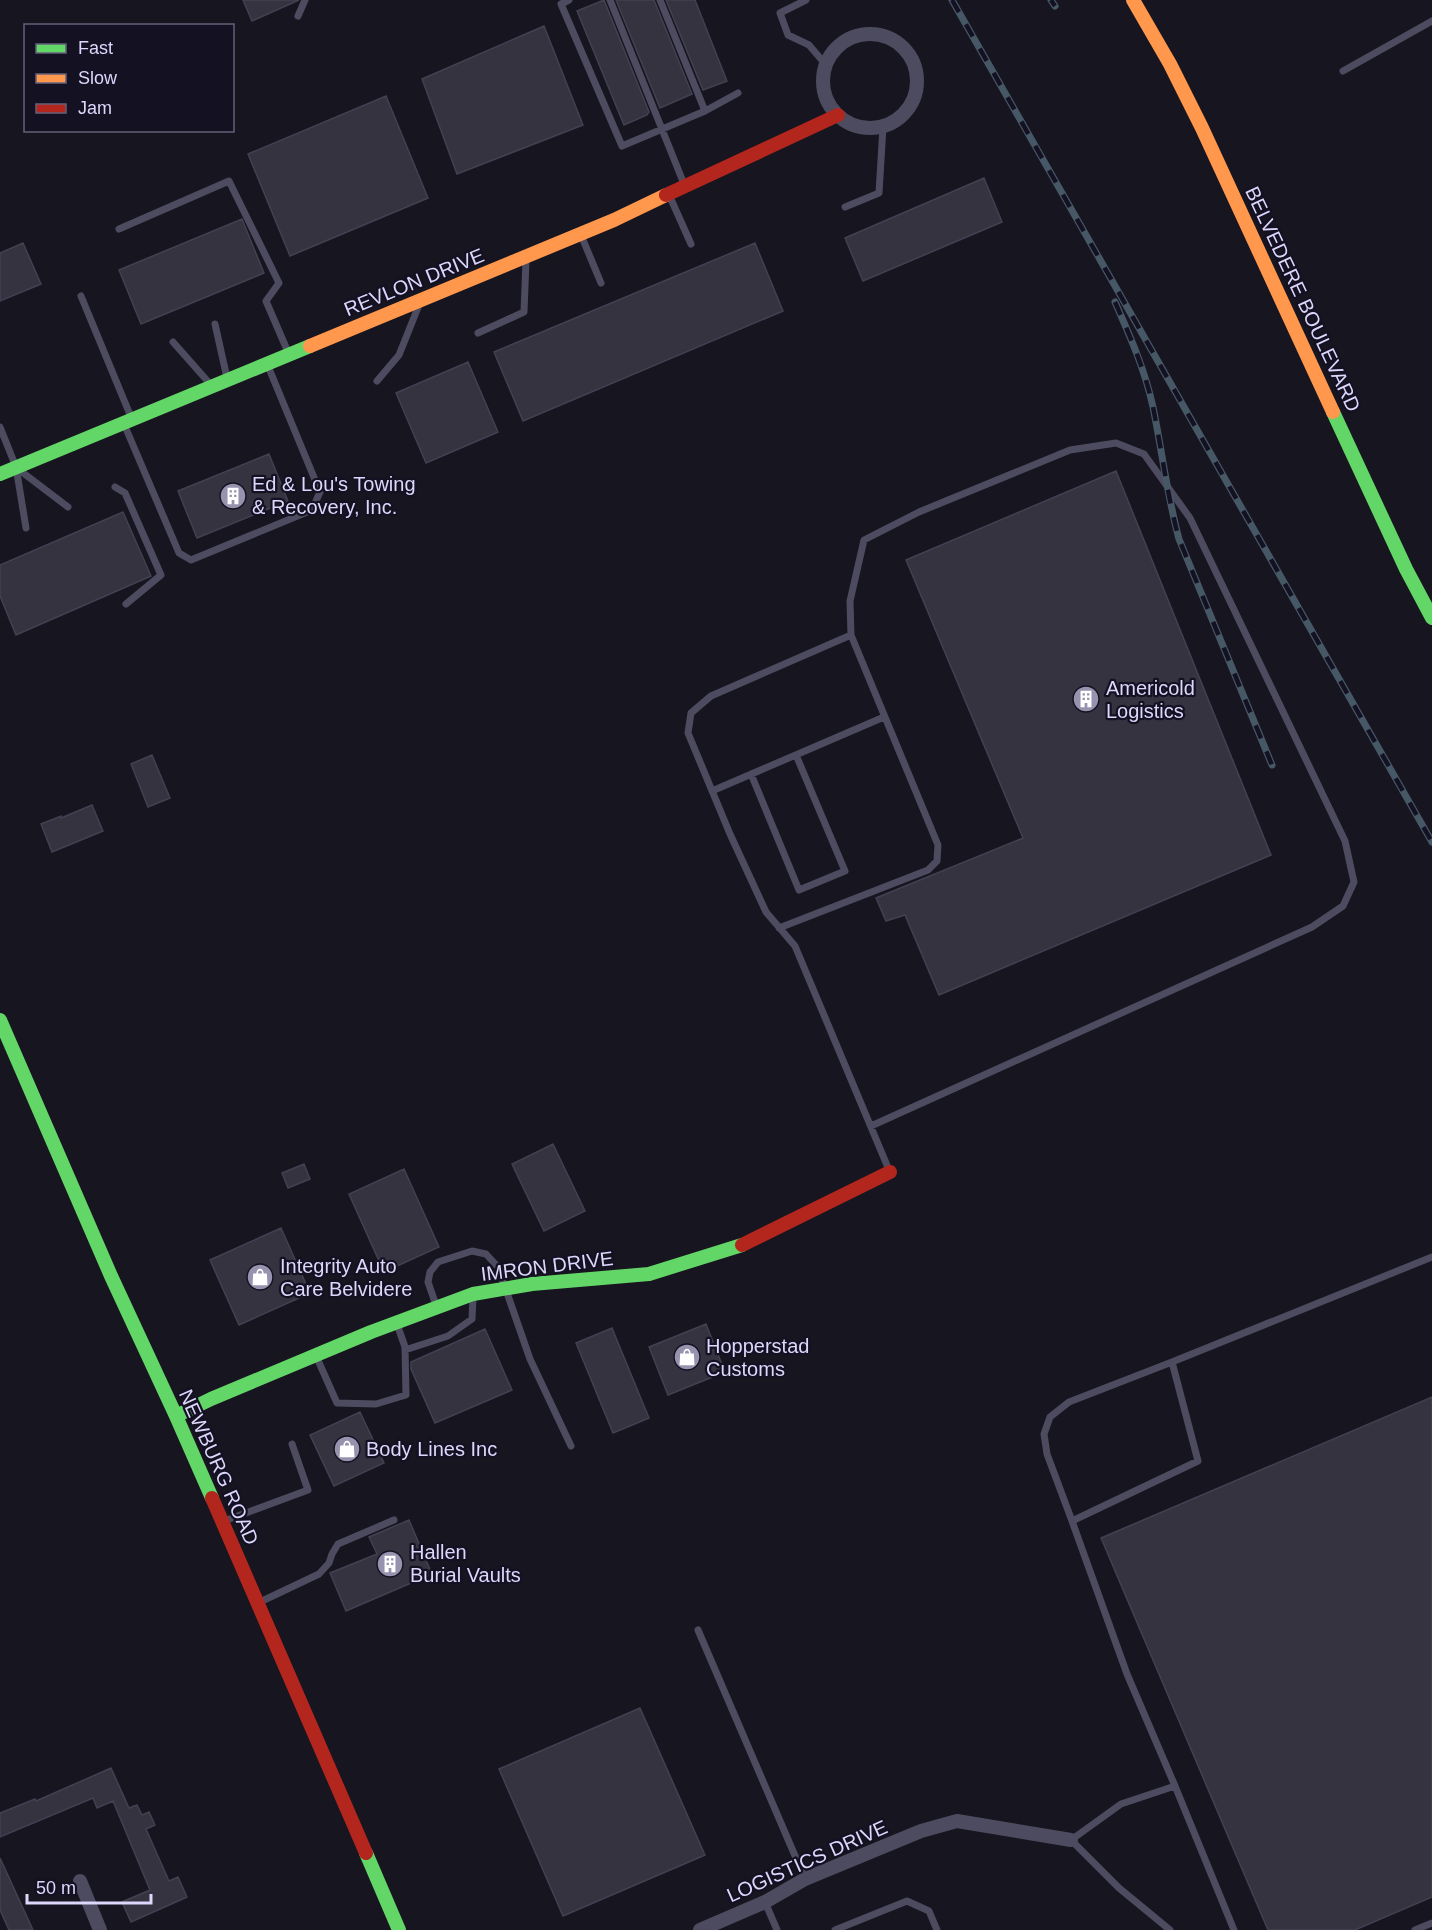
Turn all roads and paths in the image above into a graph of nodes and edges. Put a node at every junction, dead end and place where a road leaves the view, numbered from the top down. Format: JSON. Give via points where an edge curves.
{"nodes":[{"id":1,"x":305,"y":0,"type":"edge"},
{"id":2,"x":569,"y":0,"type":"edge"},
{"id":3,"x":610,"y":0,"type":"edge"},
{"id":4,"x":660,"y":0,"type":"edge"},
{"id":5,"x":806,"y":0,"type":"edge"},
{"id":6,"x":1133,"y":0,"type":"edge"},
{"id":7,"x":298,"y":16,"type":"dead end"},
{"id":8,"x":1432,"y":21,"type":"edge"},
{"id":9,"x":826,"y":65,"type":"junction"},
{"id":10,"x":1343,"y":71,"type":"dead end"},
{"id":11,"x":738,"y":93,"type":"dead end"},
{"id":12,"x":705,"y":111,"type":"junction"},
{"id":13,"x":838,"y":115,"type":"junction"},
{"id":14,"x":883,"y":127,"type":"junction"},
{"id":15,"x":662,"y":129,"type":"junction"},
{"id":16,"x":685,"y":187,"type":"junction"},
{"id":17,"x":668,"y":194,"type":"junction"},
{"id":18,"x":845,"y":207,"type":"dead end"},
{"id":19,"x":119,"y":229,"type":"dead end"},
{"id":20,"x":580,"y":234,"type":"junction"},
{"id":21,"x":691,"y":244,"type":"dead end"},
{"id":22,"x":526,"y":256,"type":"junction"},
{"id":23,"x":601,"y":283,"type":"dead end"},
{"id":24,"x":81,"y":296,"type":"dead end"},
{"id":25,"x":421,"y":300,"type":"junction"},
{"id":26,"x":215,"y":324,"type":"dead end"},
{"id":27,"x":478,"y":333,"type":"dead end"},
{"id":28,"x":174,"y":342,"type":"dead end"},
{"id":29,"x":289,"y":354,"type":"junction"},
{"id":30,"x":267,"y":363,"type":"junction"},
{"id":31,"x":227,"y":380,"type":"junction"},
{"id":32,"x":377,"y":381,"type":"dead end"},
{"id":33,"x":212,"y":386,"type":"junction"},
{"id":34,"x":128,"y":421,"type":"junction"},
{"id":35,"x":0,"y":427,"type":"edge"},
{"id":36,"x":16,"y":467,"type":"junction"},
{"id":37,"x":0,"y":474,"type":"edge"},
{"id":38,"x":115,"y":487,"type":"dead end"},
{"id":39,"x":68,"y":507,"type":"dead end"},
{"id":40,"x":26,"y":528,"type":"dead end"},
{"id":41,"x":126,"y":604,"type":"dead end"},
{"id":42,"x":1432,"y":618,"type":"edge"},
{"id":43,"x":851,"y":635,"type":"junction"},
{"id":44,"x":884,"y":717,"type":"junction"},
{"id":45,"x":796,"y":755,"type":"junction"},
{"id":46,"x":751,"y":774,"type":"junction"},
{"id":47,"x":712,"y":791,"type":"junction"},
{"id":48,"x":779,"y":928,"type":"junction"},
{"id":49,"x":0,"y":1020,"type":"edge"},
{"id":50,"x":871,"y":1126,"type":"junction"},
{"id":51,"x":890,"y":1172,"type":"joint"},
{"id":52,"x":1432,"y":1257,"type":"edge"},
{"id":53,"x":507,"y":1288,"type":"junction"},
{"id":54,"x":473,"y":1294,"type":"junction"},
{"id":55,"x":436,"y":1308,"type":"junction"},
{"id":56,"x":397,"y":1323,"type":"junction"},
{"id":57,"x":405,"y":1350,"type":"junction"},
{"id":58,"x":315,"y":1356,"type":"junction"},
{"id":59,"x":1172,"y":1362,"type":"junction"},
{"id":60,"x":176,"y":1416,"type":"junction"},
{"id":61,"x":292,"y":1444,"type":"dead end"},
{"id":62,"x":571,"y":1446,"type":"dead end"},
{"id":63,"x":394,"y":1521,"type":"dead end"},
{"id":64,"x":1072,"y":1521,"type":"junction"},
{"id":65,"x":222,"y":1522,"type":"junction"},
{"id":66,"x":257,"y":1604,"type":"junction"},
{"id":67,"x":698,"y":1630,"type":"dead end"},
{"id":68,"x":1175,"y":1786,"type":"junction"},
{"id":69,"x":1071,"y":1840,"type":"junction"},
{"id":70,"x":805,"y":1879,"type":"junction"},
{"id":71,"x":80,"y":1881,"type":"dead end"},
{"id":72,"x":765,"y":1902,"type":"junction"},
{"id":73,"x":1432,"y":1923,"type":"edge"},
{"id":74,"x":100,"y":1930,"type":"edge"},
{"id":75,"x":399,"y":1930,"type":"edge"},
{"id":76,"x":700,"y":1930,"type":"edge"},
{"id":77,"x":777,"y":1930,"type":"edge"},
{"id":78,"x":835,"y":1930,"type":"edge"},
{"id":79,"x":937,"y":1930,"type":"edge"},
{"id":80,"x":1170,"y":1930,"type":"edge"},
{"id":81,"x":1234,"y":1930,"type":"edge"},
{"id":82,"x":1415,"y":1930,"type":"edge"}],
"edges":[{"from":1,"to":7,"type":"lane"},
{"from":2,"to":15,"type":"lane","via":[[561,4],[622,146]]},
{"from":3,"to":15,"type":"lane"},
{"from":4,"to":12,"type":"lane"},
{"from":5,"to":9,"type":"lane","via":[[780,13],[788,36],[809,45]]},
{"from":6,"to":42,"type":"street","name":"BELVEDERE BOULEVARD","via":[[1202,128]]},
{"from":8,"to":10,"type":"lane"},
{"from":9,"to":13,"type":"street","via":[[824,92]]},
{"from":9,"to":14,"type":"street","via":[[842,43],[861,35],[881,35],[905,49],[914,67],[917,88],[906,112]]},
{"from":11,"to":12,"type":"lane"},
{"from":12,"to":15,"type":"lane"},
{"from":13,"to":14,"type":"street","via":[[851,124]]},
{"from":13,"to":16,"type":"street","name":"REVLON DRIVE"},
{"from":14,"to":18,"type":"lane","via":[[879,193]]},
{"from":15,"to":16,"type":"lane"},
{"from":16,"to":17,"type":"street","name":"REVLON DRIVE"},
{"from":17,"to":20,"type":"street","name":"REVLON DRIVE"},
{"from":17,"to":21,"type":"lane"},
{"from":19,"to":29,"type":"lane","via":[[229,181],[279,283],[266,301]]},
{"from":20,"to":22,"type":"street","name":"REVLON DRIVE"},
{"from":20,"to":23,"type":"lane"},
{"from":22,"to":25,"type":"street","name":"REVLON DRIVE"},
{"from":22,"to":27,"type":"lane","via":[[524,312]]},
{"from":24,"to":34,"type":"lane"},
{"from":25,"to":29,"type":"street","name":"REVLON DRIVE"},
{"from":25,"to":32,"type":"lane","via":[[399,355]]},
{"from":26,"to":31,"type":"lane"},
{"from":28,"to":33,"type":"lane"},
{"from":29,"to":30,"type":"street","name":"REVLON DRIVE"},
{"from":30,"to":31,"type":"street","name":"REVLON DRIVE"},
{"from":30,"to":34,"type":"lane","via":[[320,492],[312,510],[202,556],[192,560],[179,554]]},
{"from":31,"to":33,"type":"street","name":"REVLON DRIVE"},
{"from":33,"to":34,"type":"street","name":"REVLON DRIVE"},
{"from":34,"to":36,"type":"street","name":"REVLON DRIVE"},
{"from":35,"to":36,"type":"lane"},
{"from":36,"to":37,"type":"street","name":"REVLON DRIVE"},
{"from":36,"to":39,"type":"lane"},
{"from":36,"to":40,"type":"lane"},
{"from":38,"to":41,"type":"lane","via":[[125,493],[161,575]]},
{"from":43,"to":44,"type":"lane"},
{"from":43,"to":47,"type":"lane","via":[[711,696],[690,713],[688,733]]},
{"from":43,"to":50,"type":"lane","via":[[850,601],[864,540],[919,512],[1070,450],[1116,442],[1144,454],[1191,518],[1345,841],[1354,882],[1343,906],[1312,927]]},
{"from":44,"to":45,"type":"lane"},
{"from":44,"to":48,"type":"lane","via":[[938,845],[937,861],[928,870]]},
{"from":45,"to":46,"type":"lane"},
{"from":45,"to":46,"type":"lane","via":[[845,871],[799,890]]},
{"from":46,"to":47,"type":"lane"},
{"from":47,"to":48,"type":"lane","via":[[766,912]]},
{"from":48,"to":50,"type":"lane","via":[[795,946]]},
{"from":49,"to":60,"type":"street","name":"NEWBURG ROAD"},
{"from":50,"to":51,"type":"lane"},
{"from":51,"to":53,"type":"street","name":"IMRON DRIVE","via":[[738,1247],[649,1274]]},
{"from":52,"to":59,"type":"lane"},
{"from":53,"to":54,"type":"street","name":"IMRON DRIVE"},
{"from":53,"to":55,"type":"lane","via":[[498,1267],[486,1254],[472,1251],[438,1262],[430,1272],[428,1282]]},
{"from":53,"to":62,"type":"lane","via":[[530,1359]]},
{"from":54,"to":55,"type":"street","name":"IMRON DRIVE"},
{"from":54,"to":57,"type":"lane","via":[[472,1319],[448,1336]]},
{"from":55,"to":56,"type":"street","name":"IMRON DRIVE"},
{"from":56,"to":57,"type":"lane"},
{"from":56,"to":58,"type":"street","name":"IMRON DRIVE"},
{"from":57,"to":58,"type":"lane","via":[[406,1395],[376,1404],[337,1403]]},
{"from":58,"to":60,"type":"street","name":"IMRON DRIVE"},
{"from":59,"to":64,"type":"lane","via":[[1198,1461]]},
{"from":59,"to":64,"type":"lane","via":[[1069,1402],[1050,1416],[1044,1434],[1047,1454]]},
{"from":60,"to":65,"type":"street","name":"NEWBURG ROAD"},
{"from":61,"to":65,"type":"lane","via":[[308,1490]]},
{"from":63,"to":66,"type":"lane","via":[[338,1544],[319,1574]]},
{"from":64,"to":68,"type":"lane","via":[[1127,1674]]},
{"from":65,"to":66,"type":"street","name":"NEWBURG ROAD"},
{"from":66,"to":75,"type":"street","name":"NEWBURG ROAD"},
{"from":67,"to":70,"type":"lane"},
{"from":68,"to":69,"type":"lane","via":[[1121,1804]]},
{"from":68,"to":81,"type":"lane"},
{"from":69,"to":70,"type":"street","name":"LOGISTICS DRIVE","via":[[957,1821],[921,1831]]},
{"from":69,"to":80,"type":"lane","via":[[1119,1888]]},
{"from":70,"to":72,"type":"street","name":"LOGISTICS DRIVE"},
{"from":71,"to":74,"type":"street"},
{"from":72,"to":76,"type":"street","name":"LOGISTICS DRIVE"},
{"from":72,"to":77,"type":"lane"},
{"from":73,"to":82,"type":"lane"},
{"from":78,"to":79,"type":"lane","via":[[907,1901],[929,1911]]}]}
